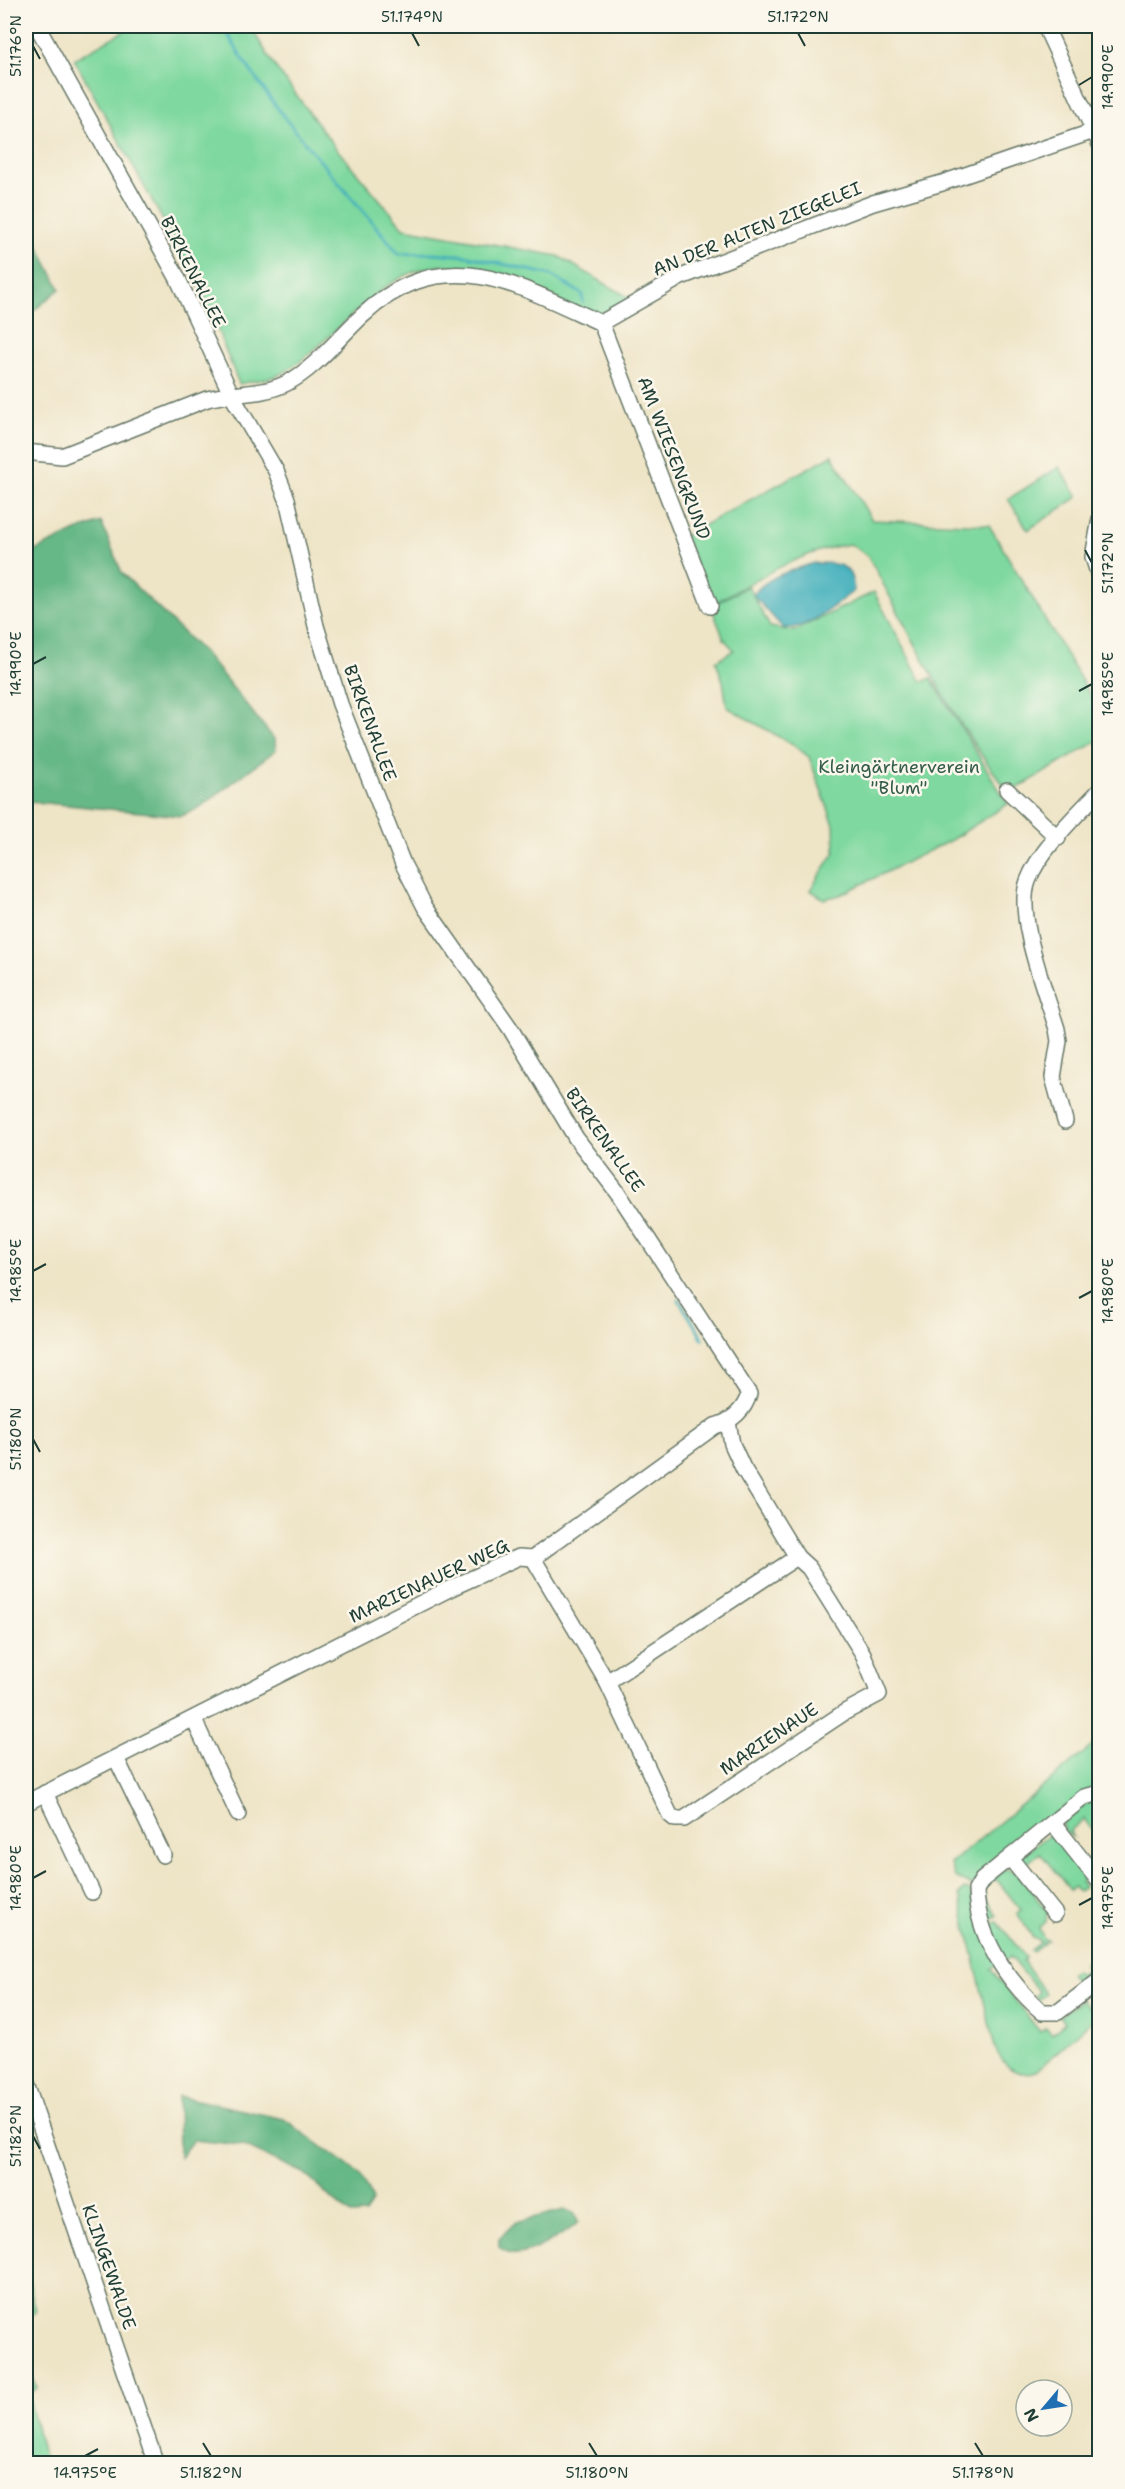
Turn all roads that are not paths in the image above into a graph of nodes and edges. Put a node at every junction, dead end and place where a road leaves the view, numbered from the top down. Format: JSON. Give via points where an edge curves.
{"nodes":[{"id":1,"x":37,"y":26,"type":"edge"},
{"id":2,"x":1045,"y":26,"type":"edge"},
{"id":3,"x":1097,"y":135,"type":"edge"},
{"id":4,"x":601,"y":323,"type":"junction"},
{"id":5,"x":232,"y":396,"type":"junction"},
{"id":6,"x":26,"y":452,"type":"edge"},
{"id":7,"x":1100,"y":519,"type":"edge"},
{"id":8,"x":1100,"y":579,"type":"edge"},
{"id":9,"x":710,"y":606,"type":"dead end"},
{"id":10,"x":1007,"y":790,"type":"dead end"},
{"id":11,"x":1100,"y":790,"type":"edge"},
{"id":12,"x":1058,"y":838,"type":"junction"},
{"id":13,"x":1065,"y":1121,"type":"dead end"},
{"id":14,"x":748,"y":1394,"type":"joint"},
{"id":15,"x":728,"y":1422,"type":"junction"},
{"id":16,"x":797,"y":1557,"type":"junction"},
{"id":17,"x":533,"y":1558,"type":"junction"},
{"id":18,"x":607,"y":1682,"type":"junction"},
{"id":19,"x":194,"y":1720,"type":"junction"},
{"id":20,"x":116,"y":1758,"type":"junction"},
{"id":21,"x":45,"y":1793,"type":"junction"},
{"id":22,"x":1100,"y":1793,"type":"edge"},
{"id":23,"x":26,"y":1803,"type":"edge"},
{"id":24,"x":238,"y":1814,"type":"dead end"},
{"id":25,"x":1053,"y":1823,"type":"junction"},
{"id":26,"x":163,"y":1855,"type":"dead end"},
{"id":27,"x":1011,"y":1859,"type":"junction"},
{"id":28,"x":1098,"y":1880,"type":"dead end"},
{"id":29,"x":92,"y":1892,"type":"dead end"},
{"id":30,"x":1055,"y":1914,"type":"dead end"},
{"id":31,"x":1100,"y":1980,"type":"edge"},
{"id":32,"x":26,"y":2084,"type":"edge"},
{"id":33,"x":156,"y":2463,"type":"edge"}],
"edges":[{"from":1,"to":5,"type":"street","name":"BIRKENALLEE","via":[[177,277]]},
{"from":2,"to":3,"type":"street"},
{"from":3,"to":4,"type":"street","name":"AN DER ALTEN ZIEGELEI","via":[[873,203],[681,277]]},
{"from":4,"to":5,"type":"street","via":[[523,288],[467,274],[431,275],[400,287],[381,300],[288,382],[259,393]]},
{"from":4,"to":9,"type":"street","name":"AM WIESENGRUND"},
{"from":5,"to":6,"type":"street","via":[[207,399],[62,456]]},
{"from":5,"to":14,"type":"street","name":"BIRKENALLEE","via":[[273,464],[287,499],[316,626],[340,704],[407,873],[425,907],[510,1028],[576,1138],[618,1193]]},
{"from":7,"to":8,"type":"street","via":[[1093,557]]},
{"from":10,"to":12,"type":"street"},
{"from":11,"to":12,"type":"street"},
{"from":12,"to":13,"type":"street","via":[[1028,880],[1023,907],[1057,1029],[1053,1077]]},
{"from":14,"to":15,"type":"street","name":"MARIENAUER WEG","via":[[746,1405]]},
{"from":15,"to":16,"type":"street","name":"MARIENAUE","via":[[732,1444],[743,1468]]},
{"from":15,"to":17,"type":"street","name":"MARIENAUER WEG","via":[[715,1426]]},
{"from":16,"to":18,"type":"street"},
{"from":16,"to":18,"type":"street","name":"MARIENAUE","via":[[809,1568],[863,1654],[879,1694],[680,1820],[670,1815]]},
{"from":17,"to":18,"type":"street","name":"MARIENAUE"},
{"from":17,"to":19,"type":"street","name":"MARIENAUER WEG","via":[[519,1557],[451,1588]]},
{"from":19,"to":20,"type":"street","name":"MARIENAUER WEG"},
{"from":19,"to":24,"type":"street"},
{"from":20,"to":21,"type":"street","name":"MARIENAUER WEG"},
{"from":20,"to":26,"type":"street"},
{"from":21,"to":23,"type":"street","name":"MARIENAUER WEG"},
{"from":21,"to":29,"type":"street"},
{"from":22,"to":25,"type":"street","via":[[1084,1797]]},
{"from":25,"to":27,"type":"street"},
{"from":25,"to":28,"type":"street"},
{"from":27,"to":30,"type":"street"},
{"from":27,"to":31,"type":"street","via":[[982,1880],[976,1890],[984,1930],[998,1960],[1042,2012],[1064,2008]]},
{"from":32,"to":33,"type":"street","name":"KLINGEWALDE"}]}
